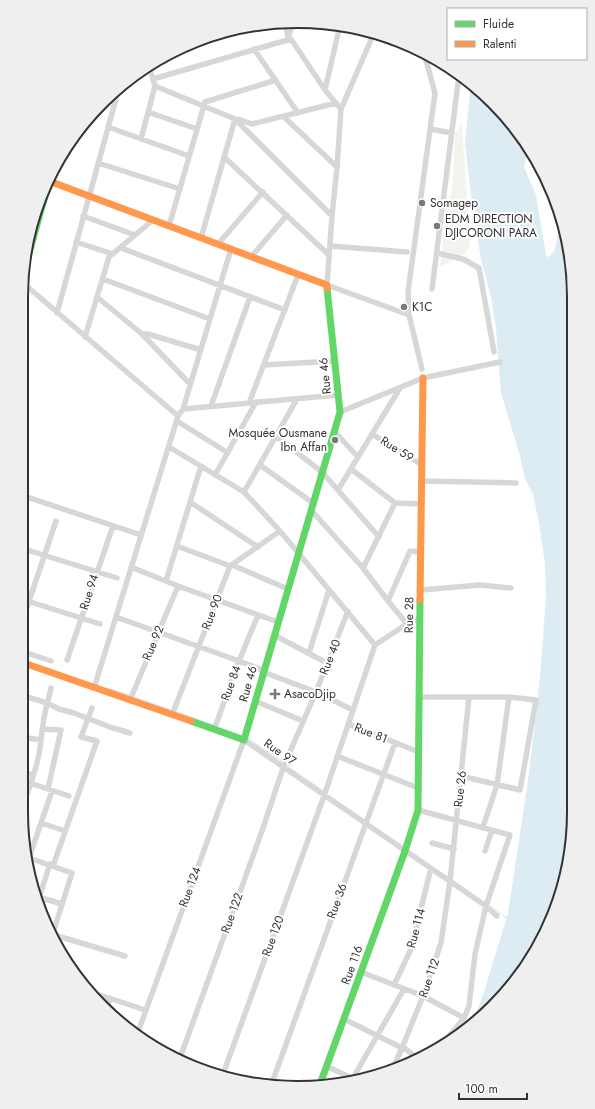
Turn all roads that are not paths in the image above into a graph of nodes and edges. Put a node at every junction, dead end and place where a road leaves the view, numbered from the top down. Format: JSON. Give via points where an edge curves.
{"nodes":[{"id":1,"x":292,"y":28,"type":"edge"},
{"id":2,"x":286,"y":29,"type":"edge"},
{"id":3,"x":339,"y":31,"type":"edge"},
{"id":4,"x":288,"y":38,"type":"junction"},
{"id":5,"x":372,"y":38,"type":"edge"},
{"id":6,"x":254,"y":49,"type":"junction"},
{"id":7,"x":427,"y":61,"type":"edge"},
{"id":8,"x":151,"y":71,"type":"edge"},
{"id":9,"x":153,"y":79,"type":"junction"},
{"id":10,"x":276,"y":80,"type":"junction"},
{"id":11,"x":458,"y":81,"type":"edge"},
{"id":12,"x":155,"y":86,"type":"junction"},
{"id":13,"x":325,"y":90,"type":"junction"},
{"id":14,"x":115,"y":100,"type":"edge"},
{"id":15,"x":336,"y":103,"type":"junction"},
{"id":16,"x":204,"y":106,"type":"junction"},
{"id":17,"x":341,"y":109,"type":"junction"},
{"id":18,"x":148,"y":112,"type":"junction"},
{"id":19,"x":298,"y":113,"type":"junction"},
{"id":20,"x":284,"y":117,"type":"junction"},
{"id":21,"x":235,"y":119,"type":"junction"},
{"id":22,"x":108,"y":127,"type":"junction"},
{"id":23,"x":197,"y":129,"type":"junction"},
{"id":24,"x":430,"y":129,"type":"junction"},
{"id":25,"x":452,"y":133,"type":"junction"},
{"id":26,"x":141,"y":139,"type":"junction"},
{"id":27,"x":189,"y":156,"type":"junction"},
{"id":28,"x":224,"y":157,"type":"junction"},
{"id":29,"x":98,"y":163,"type":"junction"},
{"id":30,"x":337,"y":167,"type":"junction"},
{"id":31,"x":54,"y":183,"type":"edge"},
{"id":32,"x":180,"y":189,"type":"junction"},
{"id":33,"x":262,"y":192,"type":"junction"},
{"id":34,"x":89,"y":196,"type":"junction"},
{"id":35,"x":287,"y":215,"type":"junction"},
{"id":36,"x":84,"y":216,"type":"junction"},
{"id":37,"x":332,"y":216,"type":"junction"},
{"id":38,"x":152,"y":220,"type":"junction"},
{"id":39,"x":169,"y":226,"type":"junction"},
{"id":40,"x":135,"y":235,"type":"junction"},
{"id":41,"x":201,"y":238,"type":"junction"},
{"id":42,"x":76,"y":242,"type":"junction"},
{"id":43,"x":218,"y":244,"type":"junction"},
{"id":44,"x":330,"y":246,"type":"junction"},
{"id":45,"x":120,"y":248,"type":"junction"},
{"id":46,"x":231,"y":249,"type":"junction"},
{"id":47,"x":407,"y":252,"type":"dead end"},
{"id":48,"x":437,"y":253,"type":"junction"},
{"id":49,"x":113,"y":254,"type":"junction"},
{"id":50,"x":329,"y":255,"type":"junction"},
{"id":51,"x":251,"y":257,"type":"junction"},
{"id":52,"x":298,"y":275,"type":"junction"},
{"id":53,"x":103,"y":279,"type":"junction"},
{"id":54,"x":220,"y":285,"type":"junction"},
{"id":55,"x":327,"y":286,"type":"junction"},
{"id":56,"x":29,"y":288,"type":"edge"},
{"id":57,"x":432,"y":289,"type":"dead end"},
{"id":58,"x":97,"y":297,"type":"junction"},
{"id":59,"x":250,"y":297,"type":"junction"},
{"id":60,"x":285,"y":310,"type":"junction"},
{"id":61,"x":57,"y":313,"type":"junction"},
{"id":62,"x":409,"y":315,"type":"junction"},
{"id":63,"x":210,"y":318,"type":"junction"},
{"id":64,"x":142,"y":334,"type":"junction"},
{"id":65,"x":85,"y":337,"type":"junction"},
{"id":66,"x":201,"y":350,"type":"junction"},
{"id":67,"x":494,"y":352,"type":"dead end"},
{"id":68,"x":334,"y":361,"type":"junction"},
{"id":69,"x":500,"y":362,"type":"dead end"},
{"id":70,"x":264,"y":365,"type":"junction"},
{"id":71,"x":422,"y":369,"type":"dead end"},
{"id":72,"x":423,"y":378,"type":"junction"},
{"id":73,"x":190,"y":384,"type":"junction"},
{"id":74,"x":400,"y":387,"type":"junction"},
{"id":75,"x":338,"y":395,"type":"junction"},
{"id":76,"x":297,"y":399,"type":"junction"},
{"id":77,"x":256,"y":402,"type":"junction"},
{"id":78,"x":249,"y":403,"type":"junction"},
{"id":79,"x":211,"y":406,"type":"junction"},
{"id":80,"x":183,"y":409,"type":"junction"},
{"id":81,"x":340,"y":412,"type":"junction"},
{"id":82,"x":178,"y":418,"type":"junction"},
{"id":83,"x":334,"y":431,"type":"junction"},
{"id":84,"x":372,"y":434,"type":"junction"},
{"id":85,"x":276,"y":436,"type":"junction"},
{"id":86,"x":169,"y":447,"type":"junction"},
{"id":87,"x":228,"y":453,"type":"junction"},
{"id":88,"x":358,"y":457,"type":"junction"},
{"id":89,"x":260,"y":465,"type":"junction"},
{"id":90,"x":422,"y":465,"type":"junction"},
{"id":91,"x":201,"y":466,"type":"junction"},
{"id":92,"x":351,"y":469,"type":"junction"},
{"id":93,"x":322,"y":472,"type":"junction"},
{"id":94,"x":215,"y":475,"type":"junction"},
{"id":95,"x":422,"y":481,"type":"junction"},
{"id":96,"x":516,"y":483,"type":"dead end"},
{"id":97,"x":338,"y":490,"type":"junction"},
{"id":98,"x":244,"y":492,"type":"junction"},
{"id":99,"x":28,"y":497,"type":"edge"},
{"id":100,"x":190,"y":502,"type":"junction"},
{"id":101,"x":394,"y":502,"type":"junction"},
{"id":102,"x":422,"y":504,"type":"junction"},
{"id":103,"x":312,"y":507,"type":"junction"},
{"id":104,"x":56,"y":521,"type":"dead end"},
{"id":105,"x":113,"y":526,"type":"junction"},
{"id":106,"x":280,"y":531,"type":"junction"},
{"id":107,"x":141,"y":535,"type":"junction"},
{"id":108,"x":379,"y":537,"type":"junction"},
{"id":109,"x":177,"y":546,"type":"junction"},
{"id":110,"x":258,"y":547,"type":"junction"},
{"id":111,"x":28,"y":550,"type":"edge"},
{"id":112,"x":298,"y":552,"type":"junction"},
{"id":113,"x":421,"y":552,"type":"junction"},
{"id":114,"x":44,"y":555,"type":"junction"},
{"id":115,"x":231,"y":565,"type":"junction"},
{"id":116,"x":131,"y":567,"type":"junction"},
{"id":117,"x":363,"y":568,"type":"junction"},
{"id":118,"x":96,"y":572,"type":"junction"},
{"id":119,"x":117,"y":578,"type":"dead end"},
{"id":120,"x":166,"y":581,"type":"junction"},
{"id":121,"x":178,"y":586,"type":"junction"},
{"id":122,"x":511,"y":588,"type":"dead end"},
{"id":123,"x":288,"y":589,"type":"junction"},
{"id":124,"x":329,"y":590,"type":"junction"},
{"id":125,"x":421,"y":590,"type":"junction"},
{"id":126,"x":216,"y":600,"type":"junction"},
{"id":127,"x":29,"y":601,"type":"junction"},
{"id":128,"x":388,"y":601,"type":"junction"},
{"id":129,"x":28,"y":604,"type":"edge"},
{"id":130,"x":348,"y":612,"type":"junction"},
{"id":131,"x":258,"y":615,"type":"junction"},
{"id":132,"x":116,"y":617,"type":"junction"},
{"id":133,"x":81,"y":618,"type":"junction"},
{"id":134,"x":420,"y":618,"type":"junction"},
{"id":135,"x":278,"y":622,"type":"junction"},
{"id":136,"x":100,"y":624,"type":"dead end"},
{"id":137,"x":407,"y":624,"type":"junction"},
{"id":138,"x":158,"y":632,"type":"junction"},
{"id":139,"x":274,"y":635,"type":"junction"},
{"id":140,"x":375,"y":645,"type":"junction"},
{"id":141,"x":199,"y":646,"type":"junction"},
{"id":142,"x":28,"y":653,"type":"edge"},
{"id":143,"x":309,"y":653,"type":"junction"},
{"id":144,"x":67,"y":660,"type":"dead end"},
{"id":145,"x":51,"y":661,"type":"dead end"},
{"id":146,"x":239,"y":661,"type":"junction"},
{"id":147,"x":327,"y":663,"type":"junction"},
{"id":148,"x":28,"y":664,"type":"edge"},
{"id":149,"x":263,"y":672,"type":"junction"},
{"id":150,"x":51,"y":688,"type":"dead end"},
{"id":151,"x":94,"y":688,"type":"junction"},
{"id":152,"x":316,"y":692,"type":"junction"},
{"id":153,"x":28,"y":697,"type":"edge"},
{"id":154,"x":131,"y":697,"type":"junction"},
{"id":155,"x":419,"y":697,"type":"junction"},
{"id":156,"x":469,"y":697,"type":"junction"},
{"id":157,"x":509,"y":697,"type":"junction"},
{"id":158,"x":255,"y":701,"type":"junction"},
{"id":159,"x":47,"y":703,"type":"junction"},
{"id":160,"x":92,"y":708,"type":"dead end"},
{"id":161,"x":352,"y":710,"type":"junction"},
{"id":162,"x":173,"y":712,"type":"junction"},
{"id":163,"x":88,"y":718,"type":"junction"},
{"id":164,"x":303,"y":721,"type":"junction"},
{"id":165,"x":348,"y":724,"type":"junction"},
{"id":166,"x":215,"y":726,"type":"junction"},
{"id":167,"x":42,"y":729,"type":"junction"},
{"id":168,"x":130,"y":733,"type":"dead end"},
{"id":169,"x":28,"y":738,"type":"edge"},
{"id":170,"x":41,"y":740,"type":"junction"},
{"id":171,"x":244,"y":740,"type":"junction"},
{"id":172,"x":395,"y":743,"type":"junction"},
{"id":173,"x":419,"y":752,"type":"junction"},
{"id":174,"x":337,"y":756,"type":"junction"},
{"id":175,"x":283,"y":768,"type":"junction"},
{"id":176,"x":28,"y":773,"type":"edge"},
{"id":177,"x":33,"y":775,"type":"junction"},
{"id":178,"x":383,"y":775,"type":"junction"},
{"id":179,"x":461,"y":776,"type":"junction"},
{"id":180,"x":30,"y":783,"type":"junction"},
{"id":181,"x":497,"y":785,"type":"junction"},
{"id":182,"x":418,"y":788,"type":"junction"},
{"id":183,"x":28,"y":789,"type":"edge"},
{"id":184,"x":50,"y":790,"type":"junction"},
{"id":185,"x":69,"y":796,"type":"dead end"},
{"id":186,"x":324,"y":796,"type":"junction"},
{"id":187,"x":418,"y":810,"type":"junction"},
{"id":188,"x":457,"y":820,"type":"junction"},
{"id":189,"x":41,"y":823,"type":"junction"},
{"id":190,"x":365,"y":824,"type":"junction"},
{"id":191,"x":483,"y":827,"type":"junction"},
{"id":192,"x":62,"y":830,"type":"dead end"},
{"id":193,"x":492,"y":830,"type":"junction"},
{"id":194,"x":432,"y":843,"type":"dead end"},
{"id":195,"x":454,"y":849,"type":"junction"},
{"id":196,"x":405,"y":850,"type":"junction"},
{"id":197,"x":485,"y":851,"type":"dead end"},
{"id":198,"x":31,"y":852,"type":"edge"},
{"id":199,"x":32,"y":859,"type":"edge"},
{"id":200,"x":51,"y":865,"type":"junction"},
{"id":201,"x":431,"y":868,"type":"junction"},
{"id":202,"x":450,"y":881,"type":"junction"},
{"id":203,"x":40,"y":890,"type":"edge"},
{"id":204,"x":42,"y":898,"type":"edge"},
{"id":205,"x":62,"y":904,"type":"junction"},
{"id":206,"x":486,"y":906,"type":"junction"},
{"id":207,"x":497,"y":916,"type":"dead end"},
{"id":208,"x":55,"y":929,"type":"edge"},
{"id":209,"x":58,"y":935,"type":"edge"},
{"id":210,"x":125,"y":956,"type":"dead end"},
{"id":211,"x":361,"y":972,"type":"junction"},
{"id":212,"x":394,"y":985,"type":"junction"},
{"id":213,"x":404,"y":989,"type":"junction"},
{"id":214,"x":100,"y":995,"type":"edge"},
{"id":215,"x":423,"y":996,"type":"junction"},
{"id":216,"x":110,"y":998,"type":"junction"},
{"id":217,"x":108,"y":1003,"type":"edge"},
{"id":218,"x":145,"y":1010,"type":"junction"},
{"id":219,"x":464,"y":1018,"type":"junction"},
{"id":220,"x":344,"y":1019,"type":"junction"},
{"id":221,"x":139,"y":1029,"type":"edge"},
{"id":222,"x":453,"y":1032,"type":"edge"},
{"id":223,"x":377,"y":1036,"type":"junction"},
{"id":224,"x":402,"y":1047,"type":"junction"},
{"id":225,"x":181,"y":1054,"type":"edge"},
{"id":226,"x":413,"y":1055,"type":"edge"},
{"id":227,"x":395,"y":1062,"type":"edge"},
{"id":228,"x":326,"y":1066,"type":"junction"},
{"id":229,"x":224,"y":1071,"type":"edge"},
{"id":230,"x":355,"y":1075,"type":"edge"},
{"id":231,"x":349,"y":1076,"type":"edge"},
{"id":232,"x":273,"y":1080,"type":"edge"},
{"id":233,"x":321,"y":1080,"type":"edge"}],
"edges":[{"from":1,"to":4,"type":"street"},
{"from":2,"to":4,"type":"street"},
{"from":3,"to":13,"type":"street"},
{"from":4,"to":6,"type":"street"},
{"from":4,"to":13,"type":"street"},
{"from":5,"to":17,"type":"street","name":"Rue 46"},
{"from":6,"to":9,"type":"street"},
{"from":6,"to":10,"type":"street"},
{"from":7,"to":24,"type":"street","via":[[435,93]]},
{"from":8,"to":9,"type":"street"},
{"from":9,"to":12,"type":"street"},
{"from":10,"to":16,"type":"street","via":[[205,102]]},
{"from":10,"to":19,"type":"street"},
{"from":11,"to":25,"type":"street"},
{"from":12,"to":16,"type":"street"},
{"from":12,"to":18,"type":"street"},
{"from":13,"to":15,"type":"street"},
{"from":14,"to":22,"type":"street"},
{"from":15,"to":17,"type":"street"},
{"from":15,"to":19,"type":"street"},
{"from":16,"to":21,"type":"street"},
{"from":16,"to":23,"type":"street"},
{"from":17,"to":30,"type":"street","name":"Rue 46"},
{"from":18,"to":23,"type":"street"},
{"from":18,"to":26,"type":"street"},
{"from":19,"to":20,"type":"street"},
{"from":20,"to":21,"type":"street","via":[[252,124]]},
{"from":20,"to":30,"type":"street"},
{"from":21,"to":28,"type":"street"},
{"from":21,"to":37,"type":"street"},
{"from":22,"to":26,"type":"street"},
{"from":22,"to":29,"type":"street"},
{"from":23,"to":27,"type":"street"},
{"from":24,"to":25,"type":"street"},
{"from":24,"to":62,"type":"street","via":[[408,292]]},
{"from":25,"to":48,"type":"street"},
{"from":26,"to":27,"type":"street"},
{"from":27,"to":32,"type":"street"},
{"from":28,"to":33,"type":"street"},
{"from":28,"to":41,"type":"street"},
{"from":29,"to":32,"type":"street"},
{"from":29,"to":34,"type":"street"},
{"from":30,"to":37,"type":"street","name":"Rue 46"},
{"from":31,"to":34,"type":"main road"},
{"from":32,"to":39,"type":"street"},
{"from":33,"to":35,"type":"street"},
{"from":33,"to":43,"type":"street"},
{"from":34,"to":36,"type":"street"},
{"from":34,"to":38,"type":"main road"},
{"from":35,"to":50,"type":"street"},
{"from":35,"to":51,"type":"street"},
{"from":36,"to":40,"type":"street"},
{"from":36,"to":42,"type":"street"},
{"from":37,"to":44,"type":"street","name":"Rue 46"},
{"from":38,"to":39,"type":"main road"},
{"from":38,"to":40,"type":"street"},
{"from":39,"to":41,"type":"main road"},
{"from":40,"to":45,"type":"street"},
{"from":41,"to":43,"type":"main road"},
{"from":42,"to":49,"type":"street"},
{"from":42,"to":61,"type":"street"},
{"from":43,"to":46,"type":"main road"},
{"from":44,"to":47,"type":"street"},
{"from":44,"to":50,"type":"street","name":"Rue 46"},
{"from":45,"to":49,"type":"street"},
{"from":45,"to":54,"type":"street"},
{"from":46,"to":51,"type":"main road"},
{"from":46,"to":54,"type":"street"},
{"from":48,"to":57,"type":"street"},
{"from":48,"to":67,"type":"street","via":[[463,259],[479,268]]},
{"from":49,"to":53,"type":"street","via":[[109,257]]},
{"from":50,"to":55,"type":"street","name":"Rue 46"},
{"from":51,"to":52,"type":"main road"},
{"from":52,"to":55,"type":"main road"},
{"from":52,"to":60,"type":"street"},
{"from":53,"to":58,"type":"street"},
{"from":53,"to":63,"type":"street"},
{"from":54,"to":59,"type":"street"},
{"from":54,"to":63,"type":"street"},
{"from":55,"to":62,"type":"street"},
{"from":55,"to":68,"type":"main road","name":"Rue 46"},
{"from":56,"to":61,"type":"street"},
{"from":58,"to":64,"type":"street"},
{"from":58,"to":65,"type":"street"},
{"from":59,"to":60,"type":"street"},
{"from":59,"to":79,"type":"street"},
{"from":60,"to":70,"type":"street"},
{"from":61,"to":65,"type":"street"},
{"from":62,"to":71,"type":"street"},
{"from":63,"to":66,"type":"street"},
{"from":64,"to":66,"type":"street"},
{"from":64,"to":73,"type":"street"},
{"from":65,"to":82,"type":"street"},
{"from":66,"to":73,"type":"street"},
{"from":68,"to":70,"type":"street"},
{"from":68,"to":75,"type":"main road","name":"Rue 46"},
{"from":69,"to":72,"type":"street"},
{"from":70,"to":78,"type":"street"},
{"from":72,"to":74,"type":"street"},
{"from":72,"to":90,"type":"main road","name":"Rue 28"},
{"from":73,"to":80,"type":"street"},
{"from":74,"to":81,"type":"street"},
{"from":74,"to":84,"type":"street"},
{"from":75,"to":76,"type":"street"},
{"from":75,"to":81,"type":"main road","name":"Rue 46"},
{"from":76,"to":77,"type":"street"},
{"from":76,"to":85,"type":"street"},
{"from":77,"to":78,"type":"street"},
{"from":77,"to":87,"type":"street"},
{"from":78,"to":79,"type":"street"},
{"from":79,"to":80,"type":"street"},
{"from":80,"to":82,"type":"street"},
{"from":81,"to":83,"type":"main road","name":"Rue 46"},
{"from":82,"to":86,"type":"street"},
{"from":82,"to":87,"type":"street"},
{"from":83,"to":88,"type":"street"},
{"from":83,"to":93,"type":"main road","name":"Rue 46"},
{"from":84,"to":88,"type":"street"},
{"from":84,"to":90,"type":"street","name":"Rue 59"},
{"from":85,"to":89,"type":"street"},
{"from":85,"to":93,"type":"street"},
{"from":86,"to":91,"type":"street"},
{"from":86,"to":107,"type":"street"},
{"from":87,"to":94,"type":"street"},
{"from":88,"to":92,"type":"street"},
{"from":89,"to":98,"type":"street"},
{"from":89,"to":103,"type":"street"},
{"from":90,"to":95,"type":"main road","name":"Rue 28"},
{"from":91,"to":94,"type":"street"},
{"from":91,"to":100,"type":"street"},
{"from":92,"to":97,"type":"street"},
{"from":92,"to":101,"type":"street"},
{"from":93,"to":97,"type":"street"},
{"from":93,"to":103,"type":"main road","name":"Rue 46"},
{"from":94,"to":98,"type":"street"},
{"from":95,"to":96,"type":"street"},
{"from":95,"to":102,"type":"main road","name":"Rue 28"},
{"from":97,"to":108,"type":"street"},
{"from":98,"to":106,"type":"street"},
{"from":99,"to":105,"type":"street"},
{"from":100,"to":109,"type":"street"},
{"from":100,"to":110,"type":"street"},
{"from":101,"to":102,"type":"street"},
{"from":101,"to":108,"type":"street"},
{"from":102,"to":113,"type":"main road","name":"Rue 28"},
{"from":103,"to":112,"type":"main road","name":"Rue 46"},
{"from":103,"to":117,"type":"street"},
{"from":104,"to":114,"type":"street"},
{"from":105,"to":107,"type":"street"},
{"from":105,"to":118,"type":"street","name":"Rue 94"},
{"from":106,"to":110,"type":"street"},
{"from":106,"to":112,"type":"street"},
{"from":107,"to":116,"type":"street"},
{"from":108,"to":117,"type":"street"},
{"from":109,"to":115,"type":"street"},
{"from":109,"to":120,"type":"street"},
{"from":110,"to":115,"type":"street"},
{"from":111,"to":114,"type":"street"},
{"from":112,"to":123,"type":"main road","name":"Rue 46"},
{"from":112,"to":124,"type":"street"},
{"from":113,"to":125,"type":"main road","name":"Rue 28"},
{"from":113,"to":128,"type":"street","via":[[410,551]]},
{"from":114,"to":118,"type":"street"},
{"from":114,"to":127,"type":"street"},
{"from":115,"to":123,"type":"street"},
{"from":115,"to":126,"type":"street","name":"Rue 90"},
{"from":116,"to":120,"type":"street"},
{"from":116,"to":132,"type":"street"},
{"from":117,"to":128,"type":"street"},
{"from":118,"to":119,"type":"street"},
{"from":118,"to":133,"type":"street","name":"Rue 94"},
{"from":120,"to":121,"type":"street"},
{"from":121,"to":126,"type":"street"},
{"from":121,"to":138,"type":"street","name":"Rue 92"},
{"from":122,"to":125,"type":"street","via":[[480,585]]},
{"from":123,"to":135,"type":"main road","name":"Rue 46"},
{"from":124,"to":130,"type":"street"},
{"from":124,"to":143,"type":"street"},
{"from":125,"to":134,"type":"main road","name":"Rue 28"},
{"from":126,"to":131,"type":"street"},
{"from":126,"to":141,"type":"street","name":"Rue 90"},
{"from":127,"to":129,"type":"street"},
{"from":127,"to":133,"type":"street"},
{"from":128,"to":137,"type":"street"},
{"from":130,"to":140,"type":"street"},
{"from":130,"to":147,"type":"street","name":"Rue 40"},
{"from":131,"to":135,"type":"street"},
{"from":131,"to":146,"type":"street","name":"Rue 84"},
{"from":132,"to":138,"type":"street"},
{"from":132,"to":151,"type":"street"},
{"from":133,"to":136,"type":"street"},
{"from":133,"to":144,"type":"street","name":"Rue 94"},
{"from":134,"to":137,"type":"street"},
{"from":134,"to":155,"type":"main road","name":"Rue 28"},
{"from":135,"to":139,"type":"main road","name":"Rue 46"},
{"from":137,"to":140,"type":"street"},
{"from":138,"to":141,"type":"street"},
{"from":138,"to":154,"type":"street","name":"Rue 92"},
{"from":139,"to":143,"type":"street"},
{"from":139,"to":149,"type":"main road","name":"Rue 46"},
{"from":140,"to":161,"type":"street","name":"Rue 120"},
{"from":141,"to":146,"type":"street"},
{"from":141,"to":162,"type":"street","name":"Rue 90"},
{"from":142,"to":145,"type":"street"},
{"from":143,"to":147,"type":"street"},
{"from":146,"to":149,"type":"street"},
{"from":146,"to":166,"type":"street","name":"Rue 84"},
{"from":147,"to":152,"type":"street","name":"Rue 40"},
{"from":148,"to":151,"type":"main road","name":"Rue 97"},
{"from":149,"to":152,"type":"street"},
{"from":149,"to":158,"type":"main road","name":"Rue 46"},
{"from":150,"to":159,"type":"street"},
{"from":151,"to":154,"type":"main road","name":"Rue 97"},
{"from":152,"to":161,"type":"street"},
{"from":152,"to":164,"type":"street","name":"Rue 40"},
{"from":153,"to":159,"type":"street"},
{"from":154,"to":162,"type":"main road","name":"Rue 97"},
{"from":155,"to":156,"type":"street"},
{"from":155,"to":173,"type":"main road","name":"Rue 28"},
{"from":156,"to":157,"type":"street"},
{"from":156,"to":179,"type":"street","name":"Rue 26"},
{"from":157,"to":181,"type":"street"},
{"from":157,"to":181,"type":"street","via":[[536,700],[520,790]]},
{"from":158,"to":164,"type":"street"},
{"from":158,"to":171,"type":"main road","name":"Rue 46"},
{"from":159,"to":163,"type":"street"},
{"from":159,"to":167,"type":"street"},
{"from":160,"to":163,"type":"street"},
{"from":161,"to":165,"type":"street","name":"Rue 120"},
{"from":162,"to":166,"type":"main road","name":"Rue 97"},
{"from":163,"to":168,"type":"street"},
{"from":163,"to":200,"type":"street","via":[[82,736],[97,741]]},
{"from":164,"to":175,"type":"street","name":"Rue 40"},
{"from":165,"to":172,"type":"street","name":"Rue 81"},
{"from":165,"to":174,"type":"street","name":"Rue 120"},
{"from":166,"to":171,"type":"main road","name":"Rue 97"},
{"from":167,"to":170,"type":"street"},
{"from":167,"to":184,"type":"street","via":[[61,730]]},
{"from":169,"to":170,"type":"street"},
{"from":170,"to":177,"type":"street"},
{"from":171,"to":175,"type":"street","name":"Rue 97"},
{"from":171,"to":218,"type":"street","name":"Rue 124"},
{"from":172,"to":173,"type":"street"},
{"from":172,"to":178,"type":"street","name":"Rue 36"},
{"from":173,"to":182,"type":"main road","name":"Rue 28"},
{"from":174,"to":178,"type":"street"},
{"from":174,"to":186,"type":"street","name":"Rue 120"},
{"from":175,"to":186,"type":"street","name":"Rue 97"},
{"from":175,"to":225,"type":"street","name":"Rue 122"},
{"from":176,"to":177,"type":"street"},
{"from":177,"to":180,"type":"street"},
{"from":178,"to":182,"type":"street"},
{"from":178,"to":190,"type":"street","name":"Rue 36"},
{"from":179,"to":181,"type":"street"},
{"from":179,"to":188,"type":"street","name":"Rue 26"},
{"from":180,"to":183,"type":"street"},
{"from":180,"to":184,"type":"street"},
{"from":181,"to":191,"type":"street"},
{"from":182,"to":187,"type":"main road","name":"Rue 28"},
{"from":184,"to":185,"type":"street"},
{"from":184,"to":189,"type":"street"},
{"from":186,"to":190,"type":"street","name":"Rue 97"},
{"from":186,"to":229,"type":"street","name":"Rue 120"},
{"from":187,"to":188,"type":"street"},
{"from":187,"to":196,"type":"main road","name":"Rue 28"},
{"from":188,"to":191,"type":"street"},
{"from":188,"to":195,"type":"street","name":"Rue 26"},
{"from":189,"to":192,"type":"street"},
{"from":189,"to":198,"type":"street"},
{"from":190,"to":196,"type":"street","name":"Rue 97"},
{"from":190,"to":232,"type":"street","name":"Rue 36"},
{"from":191,"to":193,"type":"street"},
{"from":193,"to":197,"type":"street"},
{"from":193,"to":206,"type":"street","via":[[510,835]]},
{"from":194,"to":195,"type":"street"},
{"from":195,"to":202,"type":"street","name":"Rue 26"},
{"from":196,"to":201,"type":"street","name":"Rue 97"},
{"from":196,"to":211,"type":"main road","name":"Rue 116"},
{"from":199,"to":200,"type":"street"},
{"from":200,"to":203,"type":"street"},
{"from":200,"to":205,"type":"street","via":[[72,873]]},
{"from":201,"to":202,"type":"street","name":"Rue 97"},
{"from":201,"to":212,"type":"street","name":"Rue 114","via":[[411,949]]},
{"from":202,"to":206,"type":"street","name":"Rue 97"},
{"from":202,"to":215,"type":"street","name":"Rue 112","via":[[441,943]]},
{"from":204,"to":205,"type":"street"},
{"from":205,"to":208,"type":"street"},
{"from":206,"to":207,"type":"street","name":"Rue 97"},
{"from":206,"to":219,"type":"street","via":[[475,954],[470,1006]]},
{"from":209,"to":210,"type":"street"},
{"from":211,"to":212,"type":"street"},
{"from":211,"to":220,"type":"main road","name":"Rue 116"},
{"from":212,"to":213,"type":"street"},
{"from":213,"to":215,"type":"street"},
{"from":213,"to":223,"type":"street"},
{"from":214,"to":216,"type":"street"},
{"from":215,"to":219,"type":"street"},
{"from":215,"to":224,"type":"street","name":"Rue 112"},
{"from":216,"to":217,"type":"street"},
{"from":216,"to":218,"type":"street"},
{"from":218,"to":221,"type":"street","name":"Rue 124"},
{"from":219,"to":222,"type":"street"},
{"from":220,"to":223,"type":"street"},
{"from":220,"to":228,"type":"main road","name":"Rue 116"},
{"from":223,"to":224,"type":"street"},
{"from":223,"to":230,"type":"street"},
{"from":224,"to":226,"type":"street"},
{"from":224,"to":227,"type":"street","name":"Rue 112"},
{"from":228,"to":231,"type":"street"},
{"from":228,"to":233,"type":"main road","name":"Rue 116"}]}
